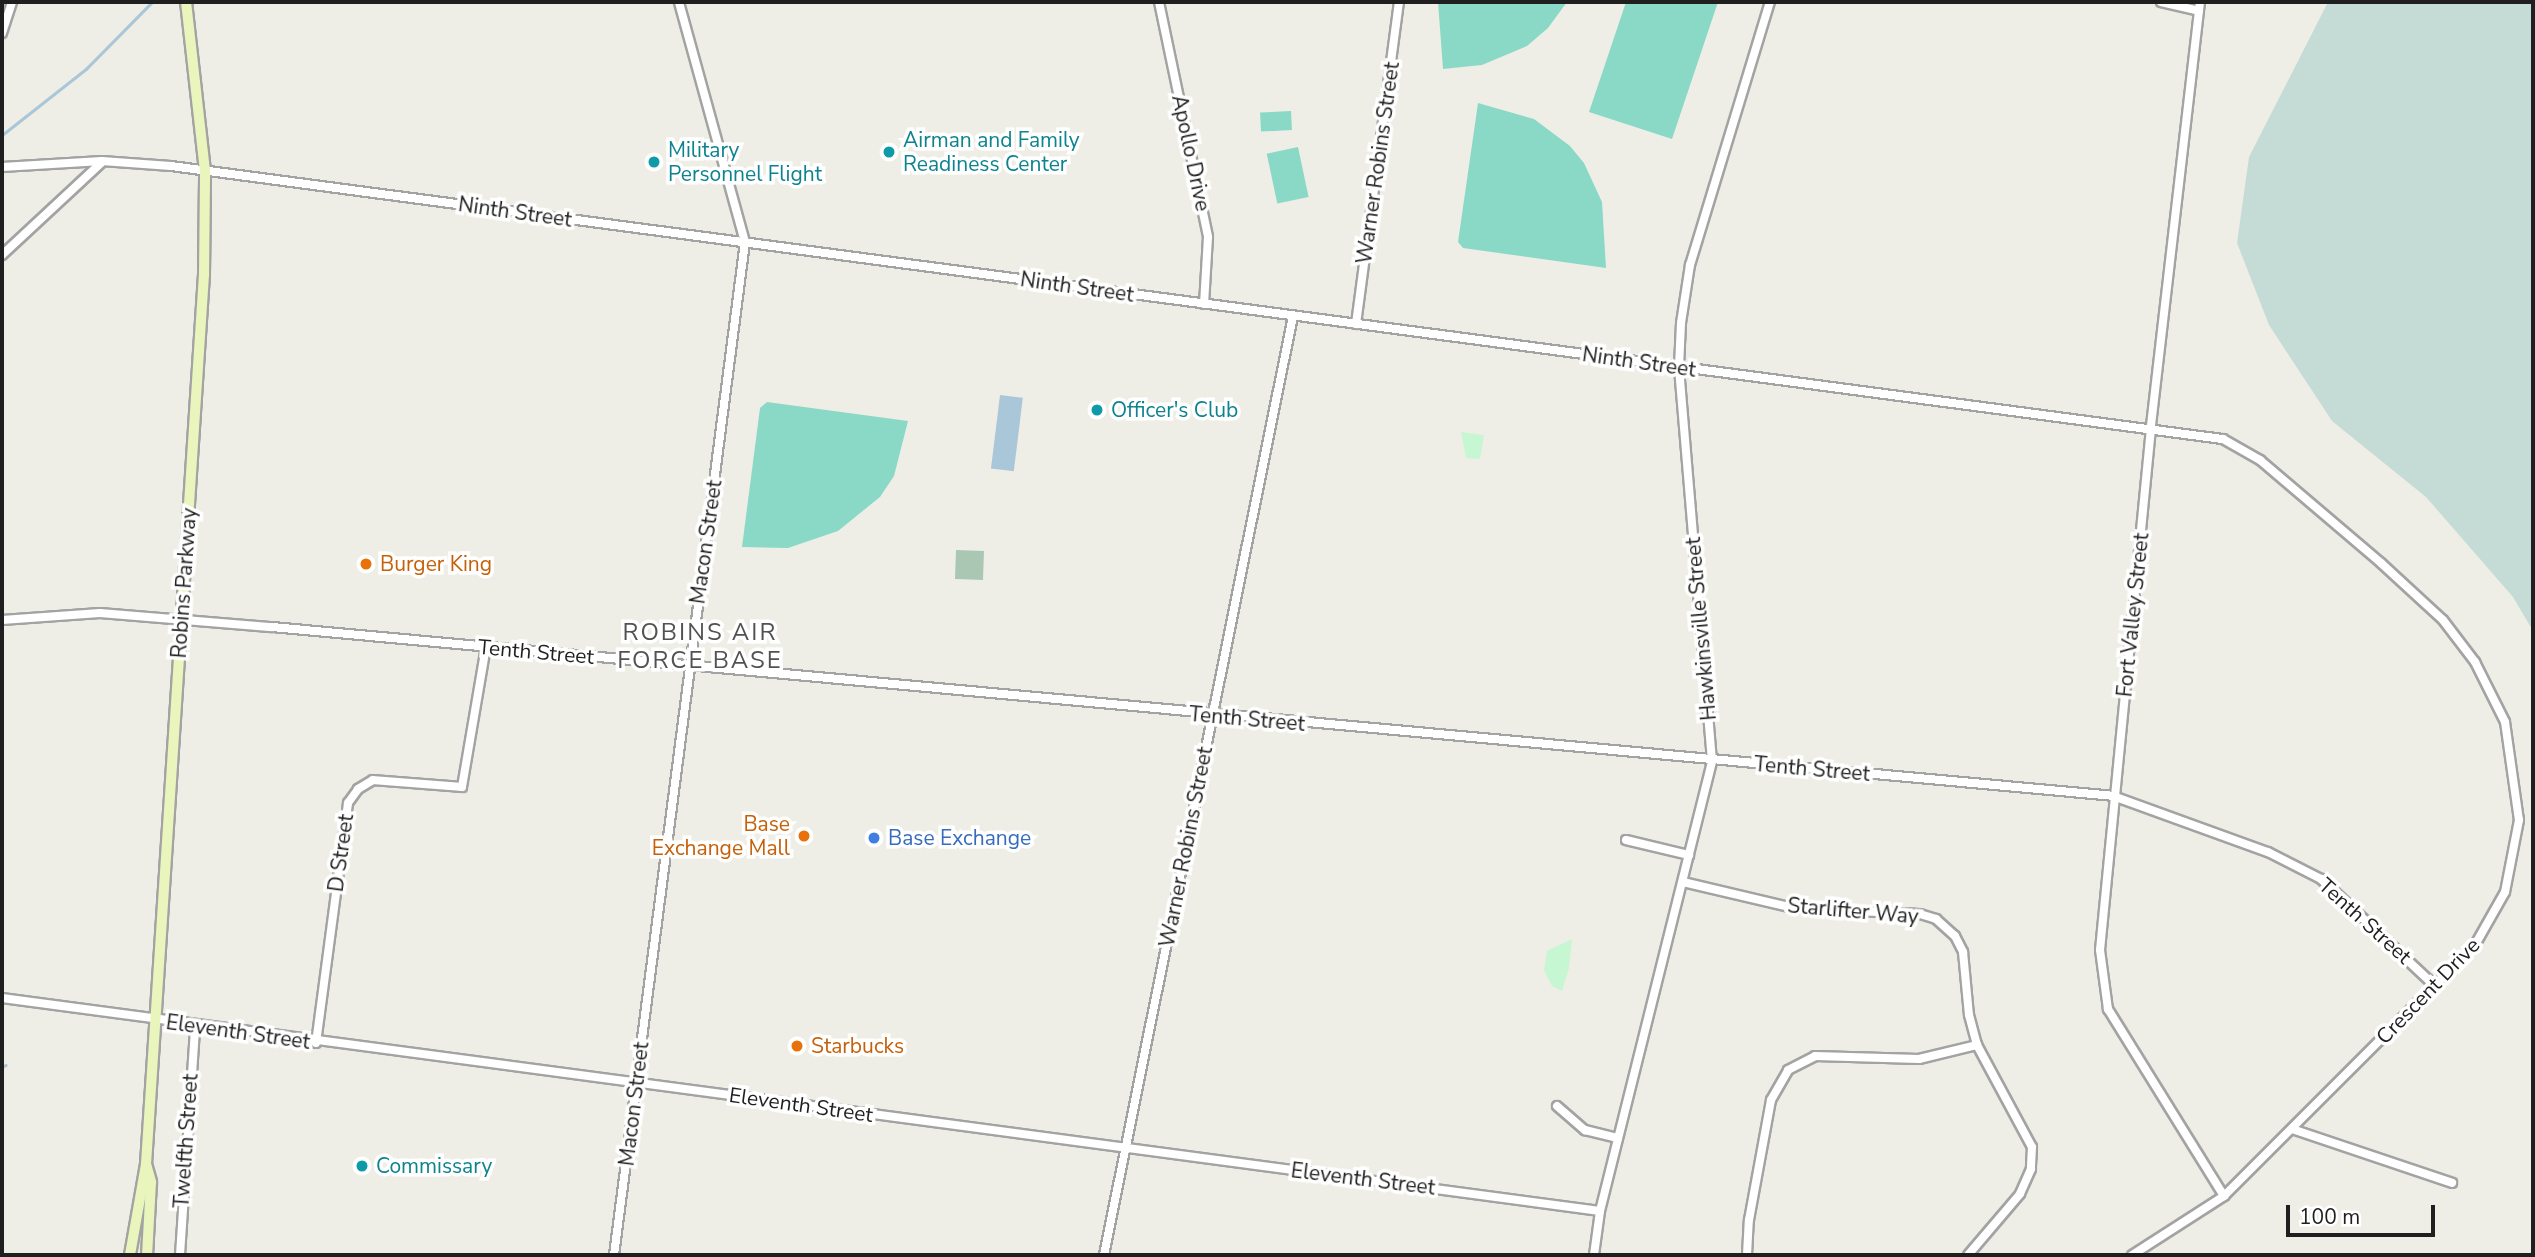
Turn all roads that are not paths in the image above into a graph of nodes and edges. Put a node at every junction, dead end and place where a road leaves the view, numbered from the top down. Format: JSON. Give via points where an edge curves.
{"nodes":[{"id":1,"x":12,"y":2,"type":"edge"},
{"id":2,"x":186,"y":2,"type":"edge"},
{"id":3,"x":679,"y":2,"type":"edge"},
{"id":4,"x":1159,"y":2,"type":"edge"},
{"id":5,"x":1399,"y":2,"type":"edge"},
{"id":6,"x":1770,"y":2,"type":"edge"},
{"id":7,"x":2161,"y":2,"type":"edge"},
{"id":8,"x":2199,"y":6,"type":"edge"},
{"id":9,"x":2,"y":33,"type":"edge"},
{"id":10,"x":102,"y":161,"type":"junction"},
{"id":11,"x":2,"y":167,"type":"edge"},
{"id":12,"x":205,"y":171,"type":"junction"},
{"id":13,"x":745,"y":242,"type":"junction"},
{"id":14,"x":2,"y":255,"type":"edge"},
{"id":15,"x":1204,"y":304,"type":"junction"},
{"id":16,"x":1293,"y":316,"type":"junction"},
{"id":17,"x":1356,"y":324,"type":"junction"},
{"id":18,"x":1679,"y":367,"type":"junction"},
{"id":19,"x":2151,"y":428,"type":"junction"},
{"id":20,"x":2,"y":620,"type":"edge"},
{"id":21,"x":182,"y":621,"type":"junction"},
{"id":22,"x":486,"y":647,"type":"junction"},
{"id":23,"x":690,"y":665,"type":"junction"},
{"id":24,"x":1212,"y":715,"type":"junction"},
{"id":25,"x":1713,"y":761,"type":"junction"},
{"id":26,"x":2113,"y":796,"type":"junction"},
{"id":27,"x":1626,"y":840,"type":"dead end"},
{"id":28,"x":1689,"y":855,"type":"junction"},
{"id":29,"x":1683,"y":882,"type":"junction"},
{"id":30,"x":2435,"y":986,"type":"junction"},
{"id":31,"x":2,"y":998,"type":"edge"},
{"id":32,"x":156,"y":1021,"type":"junction"},
{"id":33,"x":195,"y":1027,"type":"junction"},
{"id":34,"x":316,"y":1043,"type":"junction"},
{"id":35,"x":1977,"y":1045,"type":"junction"},
{"id":36,"x":637,"y":1084,"type":"junction"},
{"id":37,"x":1557,"y":1106,"type":"dead end"},
{"id":38,"x":2292,"y":1129,"type":"junction"},
{"id":39,"x":1618,"y":1138,"type":"junction"},
{"id":40,"x":1125,"y":1149,"type":"junction"},
{"id":41,"x":146,"y":1164,"type":"junction"},
{"id":42,"x":2452,"y":1183,"type":"dead end"},
{"id":43,"x":2224,"y":1196,"type":"junction"},
{"id":44,"x":1600,"y":1211,"type":"junction"},
{"id":45,"x":130,"y":1255,"type":"edge"},
{"id":46,"x":147,"y":1255,"type":"edge"},
{"id":47,"x":180,"y":1255,"type":"edge"},
{"id":48,"x":614,"y":1255,"type":"edge"},
{"id":49,"x":1104,"y":1255,"type":"edge"},
{"id":50,"x":1594,"y":1255,"type":"edge"},
{"id":51,"x":1747,"y":1255,"type":"edge"},
{"id":52,"x":1968,"y":1255,"type":"edge"},
{"id":53,"x":2132,"y":1255,"type":"edge"}],
"edges":[{"from":1,"to":9,"type":"street"},
{"from":2,"to":12,"type":"street","name":"Robins Parkway"},
{"from":3,"to":13,"type":"street","name":"Macon Street"},
{"from":4,"to":15,"type":"street","name":"Apollo Drive","via":[[1208,237]]},
{"from":5,"to":17,"type":"street","name":"Warner Robins Street"},
{"from":6,"to":18,"type":"street","name":"Hawkinsville Street","via":[[1689,265]]},
{"from":7,"to":8,"type":"street"},
{"from":8,"to":19,"type":"street","name":"Fort Valley Street"},
{"from":10,"to":11,"type":"street","name":"Ninth Street"},
{"from":10,"to":12,"type":"street","name":"Ninth Street"},
{"from":10,"to":14,"type":"street"},
{"from":12,"to":13,"type":"street","name":"Ninth Street"},
{"from":12,"to":21,"type":"street","name":"Robins Parkway","via":[[204,275]]},
{"from":13,"to":15,"type":"street","name":"Ninth Street"},
{"from":13,"to":23,"type":"street","name":"Macon Street"},
{"from":15,"to":16,"type":"street","name":"Ninth Street"},
{"from":16,"to":17,"type":"street","name":"Ninth Street"},
{"from":16,"to":24,"type":"street","name":"Warner Robins Street"},
{"from":17,"to":18,"type":"street","name":"Ninth Street"},
{"from":18,"to":19,"type":"street","name":"Ninth Street"},
{"from":18,"to":25,"type":"street","name":"Hawkinsville Street"},
{"from":19,"to":26,"type":"street","name":"Fort Valley Street"},
{"from":19,"to":30,"type":"street","name":"Crescent Drive","via":[[2223,439],[2260,460],[2442,620],[2487,681],[2510,746],[2519,820],[2515,845],[2505,892],[2485,930]]},
{"from":20,"to":21,"type":"street","name":"Tenth Street","via":[[100,613]]},
{"from":21,"to":22,"type":"street","name":"Tenth Street"},
{"from":21,"to":32,"type":"street","name":"Robins Parkway"},
{"from":22,"to":23,"type":"street","name":"Tenth Street"},
{"from":22,"to":34,"type":"street","name":"D Street","via":[[462,787],[373,780],[358,789],[348,803]]},
{"from":23,"to":24,"type":"street","name":"Tenth Street"},
{"from":23,"to":36,"type":"street","name":"Macon Street"},
{"from":24,"to":25,"type":"street","name":"Tenth Street"},
{"from":24,"to":40,"type":"street","name":"Warner Robins Street"},
{"from":25,"to":26,"type":"street","name":"Tenth Street"},
{"from":25,"to":28,"type":"street","name":"Hawkinsville Street"},
{"from":26,"to":30,"type":"street","name":"Tenth Street","via":[[2300,866],[2355,906]]},
{"from":26,"to":43,"type":"street","name":"Fort Valley Street","via":[[2100,950],[2108,1009]]},
{"from":27,"to":28,"type":"street"},
{"from":28,"to":29,"type":"street","name":"Hawkinsville Street"},
{"from":29,"to":35,"type":"street","name":"Starlifter Way","via":[[1794,908],[1936,919],[1955,936],[1963,952]]},
{"from":29,"to":39,"type":"street","name":"Hawkinsville Street"},
{"from":30,"to":38,"type":"street","name":"Crescent Drive"},
{"from":31,"to":32,"type":"street","name":"Eleventh Street"},
{"from":32,"to":33,"type":"street","name":"Eleventh Street"},
{"from":32,"to":41,"type":"street","name":"Robins Parkway"},
{"from":33,"to":34,"type":"street","name":"Eleventh Street"},
{"from":33,"to":47,"type":"street","name":"Twelfth Street"},
{"from":34,"to":36,"type":"street","name":"Eleventh Street"},
{"from":35,"to":51,"type":"street","via":[[1919,1059],[1815,1056],[1788,1070],[1771,1100]]},
{"from":35,"to":52,"type":"street","name":"Starlifter Way","via":[[2032,1147],[2031,1169],[2020,1194]]},
{"from":36,"to":40,"type":"street","name":"Eleventh Street"},
{"from":36,"to":48,"type":"street","name":"Macon Street"},
{"from":37,"to":39,"type":"street","via":[[1585,1130]]},
{"from":38,"to":42,"type":"street"},
{"from":38,"to":43,"type":"street","name":"Crescent Drive"},
{"from":39,"to":44,"type":"street","name":"Hawkinsville Street"},
{"from":40,"to":44,"type":"street","name":"Eleventh Street"},
{"from":40,"to":49,"type":"street","name":"Warner Robins Street"},
{"from":41,"to":45,"type":"street","name":"Robins Parkway"},
{"from":41,"to":46,"type":"street","name":"Robins Parkway","via":[[151,1182]]},
{"from":43,"to":53,"type":"street","name":"Crescent Drive"},
{"from":44,"to":50,"type":"street","name":"Hawkinsville Street"}]}
